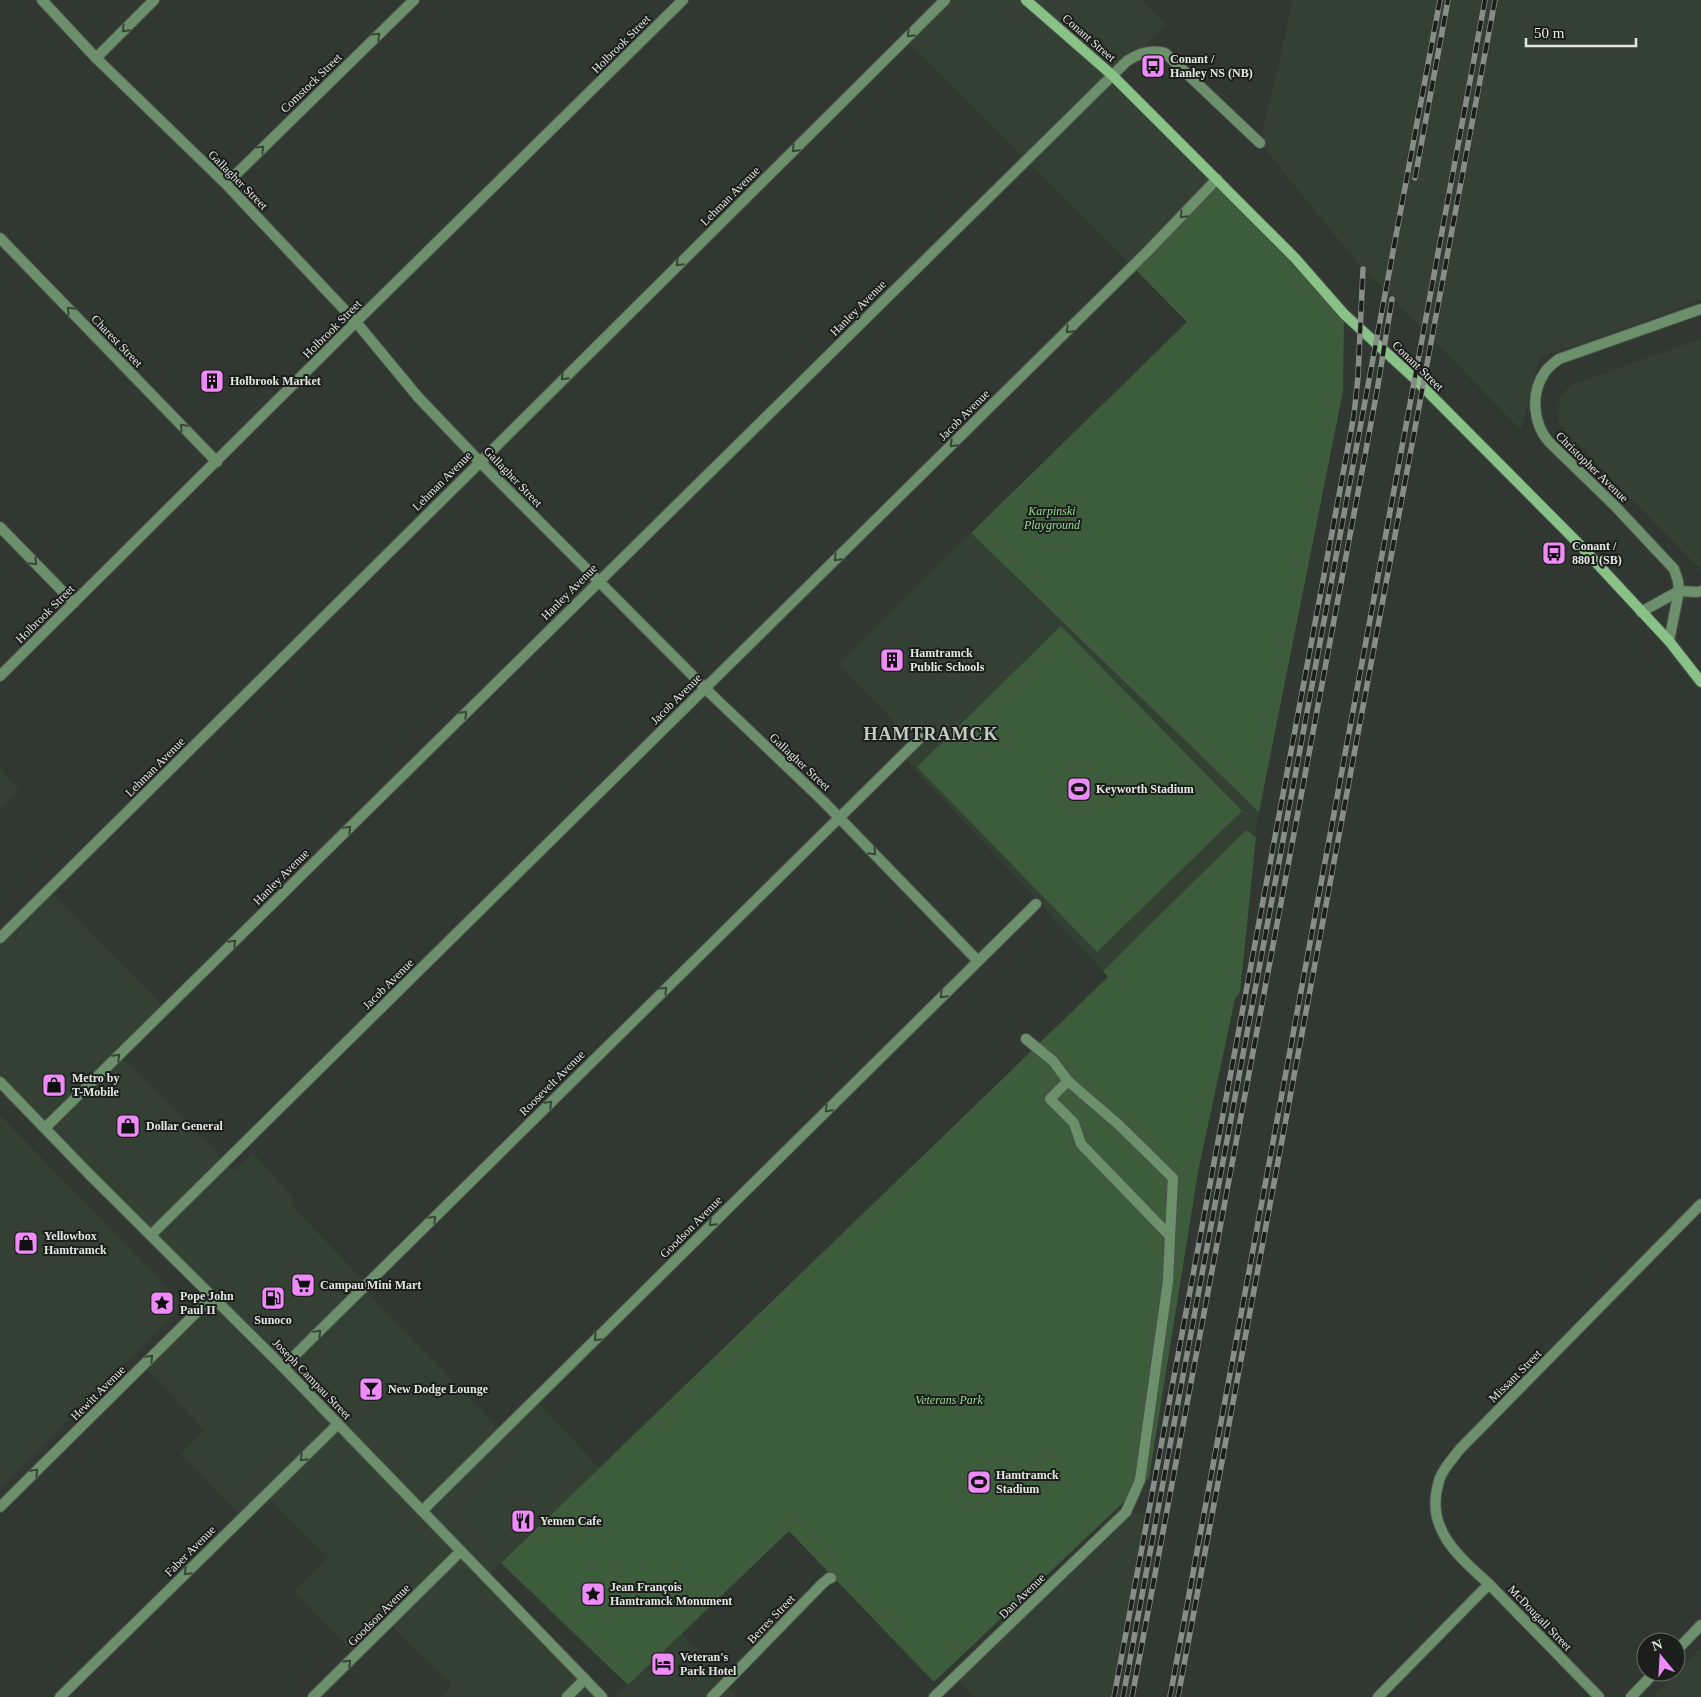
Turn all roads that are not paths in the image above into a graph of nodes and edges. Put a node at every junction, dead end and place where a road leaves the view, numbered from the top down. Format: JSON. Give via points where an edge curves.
{"nodes":[{"id":1,"x":42,"y":0,"type":"edge"},
{"id":2,"x":154,"y":0,"type":"edge"},
{"id":3,"x":414,"y":0,"type":"edge"},
{"id":4,"x":683,"y":0,"type":"edge"},
{"id":5,"x":945,"y":0,"type":"edge"},
{"id":6,"x":1026,"y":0,"type":"edge"},
{"id":7,"x":96,"y":58,"type":"junction"},
{"id":8,"x":1112,"y":75,"type":"junction"},
{"id":9,"x":1260,"y":143,"type":"dead end"},
{"id":10,"x":1217,"y":179,"type":"junction"},
{"id":11,"x":226,"y":184,"type":"junction"},
{"id":12,"x":0,"y":238,"type":"edge"},
{"id":13,"x":1701,"y":309,"type":"edge"},
{"id":14,"x":356,"y":322,"type":"junction"},
{"id":15,"x":479,"y":461,"type":"junction"},
{"id":16,"x":217,"y":462,"type":"junction"},
{"id":17,"x":0,"y":527,"type":"edge"},
{"id":18,"x":598,"y":582,"type":"junction"},
{"id":19,"x":1679,"y":591,"type":"junction"},
{"id":20,"x":1701,"y":591,"type":"edge"},
{"id":21,"x":74,"y":603,"type":"junction"},
{"id":22,"x":1641,"y":612,"type":"junction"},
{"id":23,"x":1669,"y":641,"type":"junction"},
{"id":24,"x":0,"y":676,"type":"edge"},
{"id":25,"x":1701,"y":682,"type":"edge"},
{"id":26,"x":705,"y":687,"type":"junction"},
{"id":27,"x":920,"y":738,"type":"dead end"},
{"id":28,"x":839,"y":817,"type":"junction"},
{"id":29,"x":1036,"y":904,"type":"dead end"},
{"id":30,"x":0,"y":938,"type":"edge"},
{"id":31,"x":978,"y":960,"type":"junction"},
{"id":32,"x":1026,"y":1039,"type":"dead end"},
{"id":33,"x":1068,"y":1081,"type":"junction"},
{"id":34,"x":0,"y":1082,"type":"edge"},
{"id":35,"x":45,"y":1128,"type":"junction"},
{"id":36,"x":1701,"y":1204,"type":"edge"},
{"id":37,"x":151,"y":1235,"type":"junction"},
{"id":38,"x":1170,"y":1236,"type":"junction"},
{"id":39,"x":213,"y":1296,"type":"junction"},
{"id":40,"x":283,"y":1367,"type":"junction"},
{"id":41,"x":338,"y":1424,"type":"junction"},
{"id":42,"x":0,"y":1507,"type":"edge"},
{"id":43,"x":422,"y":1511,"type":"junction"},
{"id":44,"x":461,"y":1552,"type":"junction"},
{"id":45,"x":828,"y":1579,"type":"dead end"},
{"id":46,"x":1489,"y":1584,"type":"junction"},
{"id":47,"x":1701,"y":1626,"type":"edge"},
{"id":48,"x":1686,"y":1641,"type":"edge"},
{"id":49,"x":585,"y":1679,"type":"junction"},
{"id":50,"x":1645,"y":1682,"type":"edge"},
{"id":51,"x":60,"y":1697,"type":"edge"},
{"id":52,"x":313,"y":1697,"type":"edge"},
{"id":53,"x":567,"y":1697,"type":"edge"},
{"id":54,"x":602,"y":1697,"type":"edge"},
{"id":55,"x":712,"y":1697,"type":"edge"},
{"id":56,"x":934,"y":1697,"type":"edge"},
{"id":57,"x":1378,"y":1697,"type":"edge"},
{"id":58,"x":1599,"y":1697,"type":"edge"},
{"id":59,"x":1630,"y":1697,"type":"edge"}],
"edges":[{"from":1,"to":7,"type":"street","name":"Gallagher Street"},
{"from":2,"to":7,"type":"street","one_way":true},
{"from":11,"to":3,"type":"street","name":"Comstock Street","one_way":true},
{"from":4,"to":14,"type":"street","name":"Holbrook Street"},
{"from":5,"to":15,"type":"street","name":"Lehman Avenue","one_way":true},
{"from":6,"to":8,"type":"main road","name":"Conant Street"},
{"from":7,"to":11,"type":"street","name":"Gallagher Street"},
{"from":8,"to":9,"type":"street","name":"Conant Street","via":[[1134,57],[1155,50],[1165,53]]},
{"from":8,"to":10,"type":"main road","name":"Conant Street"},
{"from":8,"to":18,"type":"street","name":"Hanley Avenue"},
{"from":10,"to":22,"type":"main road","name":"Conant Street","via":[[1295,258],[1344,314],[1414,378],[1577,542]]},
{"from":10,"to":26,"type":"street","name":"Jacob Avenue","one_way":true,"via":[[1148,251]]},
{"from":11,"to":14,"type":"street","name":"Gallagher Street"},
{"from":16,"to":12,"type":"street","name":"Charest Street","one_way":true},
{"from":13,"to":19,"type":"street","name":"Christopher Avenue","via":[[1559,359],[1544,373],[1537,390],[1535,409],[1544,436],[1674,569]]},
{"from":14,"to":15,"type":"street","name":"Gallagher Street","via":[[418,398]]},
{"from":14,"to":16,"type":"street","name":"Holbrook Street"},
{"from":15,"to":18,"type":"street","name":"Gallagher Street"},
{"from":15,"to":30,"type":"street","name":"Lehman Avenue"},
{"from":16,"to":21,"type":"street","name":"Holbrook Street"},
{"from":17,"to":21,"type":"street","one_way":true},
{"from":18,"to":26,"type":"street","name":"Gallagher Street"},
{"from":35,"to":18,"type":"street","name":"Hanley Avenue","one_way":true},
{"from":19,"to":20,"type":"street"},
{"from":19,"to":22,"type":"street"},
{"from":19,"to":23,"type":"street","name":"Christopher Avenue"},
{"from":21,"to":24,"type":"street","name":"Holbrook Street"},
{"from":22,"to":23,"type":"main road","name":"Conant Street"},
{"from":23,"to":25,"type":"main road","name":"Conant Street"},
{"from":26,"to":28,"type":"street","name":"Gallagher Street"},
{"from":26,"to":37,"type":"street","name":"Jacob Avenue"},
{"from":27,"to":28,"type":"street","name":"Roosevelt Avenue"},
{"from":28,"to":31,"type":"street","name":"Gallagher Street","one_way":true},
{"from":40,"to":28,"type":"street","name":"Roosevelt Avenue","one_way":true},
{"from":29,"to":31,"type":"street","name":"Goodson Avenue"},
{"from":31,"to":43,"type":"street","name":"Goodson Avenue","one_way":true},
{"from":32,"to":33,"type":"street","via":[[1053,1062]]},
{"from":33,"to":38,"type":"street","via":[[1173,1178]]},
{"from":33,"to":38,"type":"street","via":[[1050,1099],[1074,1123],[1081,1144]]},
{"from":34,"to":35,"type":"street","name":"Joseph Campau Street"},
{"from":35,"to":37,"type":"street","name":"Joseph Campau Street"},
{"from":36,"to":46,"type":"street","name":"Missant Street","via":[[1460,1449],[1439,1479],[1435,1505],[1444,1538]]},
{"from":37,"to":39,"type":"street","name":"Joseph Campau Street"},
{"from":38,"to":56,"type":"street","name":"Dan Avenue","via":[[1168,1281],[1140,1480],[1126,1512]]},
{"from":39,"to":40,"type":"street","name":"Joseph Campau Street"},
{"from":42,"to":39,"type":"street","name":"Hewitt Avenue","one_way":true},
{"from":40,"to":41,"type":"street","name":"Joseph Campau Street"},
{"from":41,"to":43,"type":"street","name":"Joseph Campau Street"},
{"from":41,"to":51,"type":"street","name":"Faber Avenue","one_way":true},
{"from":43,"to":44,"type":"street","name":"Joseph Campau Street"},
{"from":44,"to":49,"type":"street","name":"Joseph Campau Street"},
{"from":52,"to":44,"type":"street","name":"Goodson Avenue","one_way":true},
{"from":45,"to":55,"type":"street","name":"Berres Street"},
{"from":46,"to":57,"type":"street","name":"McDougall Street"},
{"from":46,"to":58,"type":"street","name":"McDougall Street"},
{"from":47,"to":48,"type":"street"},
{"from":49,"to":53,"type":"street"},
{"from":49,"to":54,"type":"street","name":"Joseph Campau Street"},
{"from":50,"to":59,"type":"street"}]}
